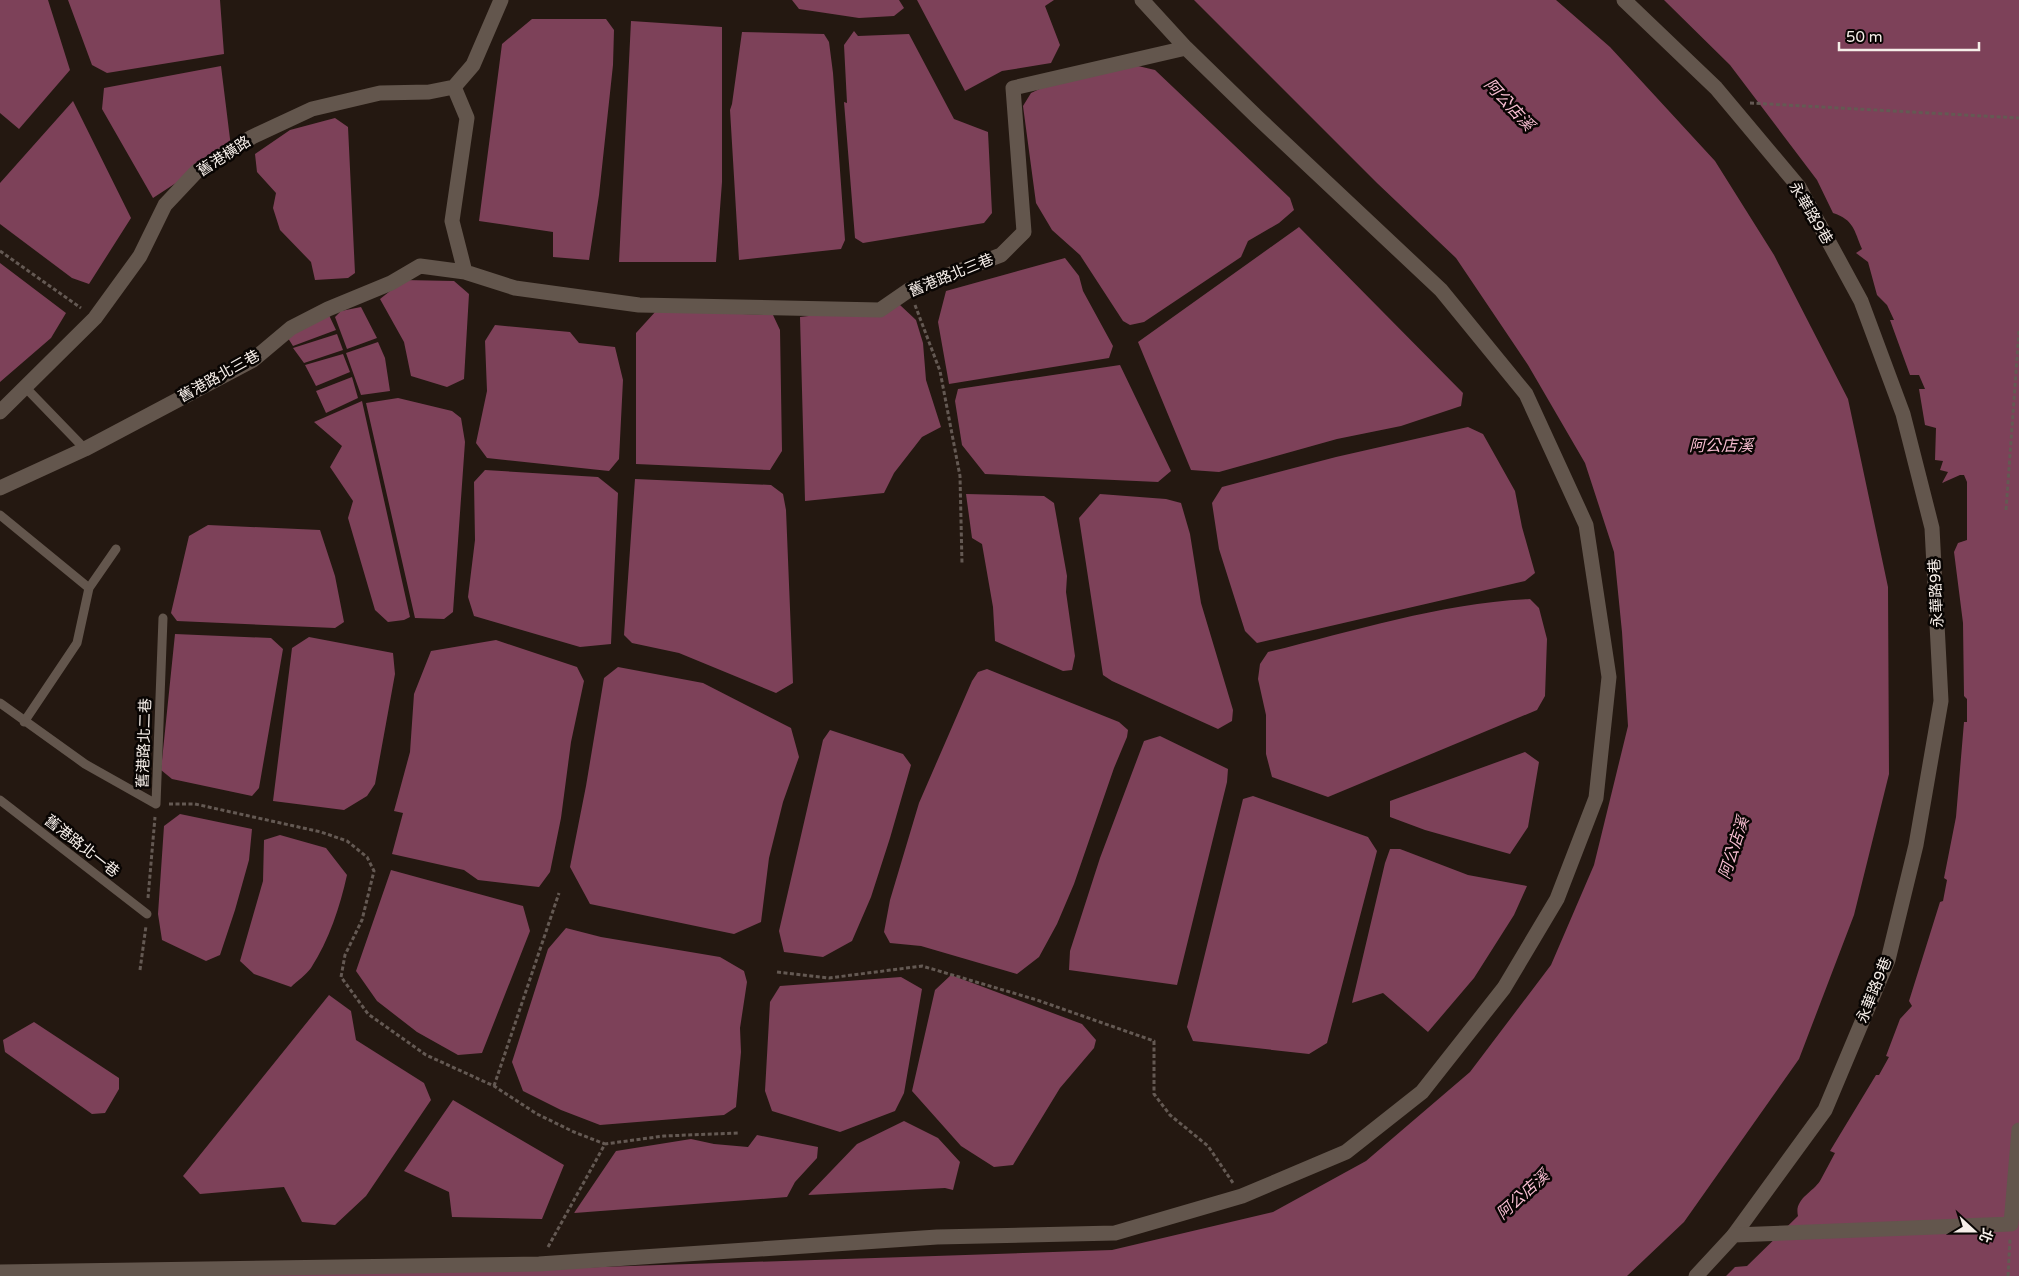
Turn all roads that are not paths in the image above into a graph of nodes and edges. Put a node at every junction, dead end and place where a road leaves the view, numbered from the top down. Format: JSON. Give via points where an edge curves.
{"nodes":[{"id":1,"x":501,"y":0,"type":"edge"},
{"id":2,"x":1142,"y":0,"type":"edge"},
{"id":3,"x":1624,"y":0,"type":"edge"},
{"id":4,"x":1186,"y":48,"type":"junction"},
{"id":5,"x":454,"y":88,"type":"junction"},
{"id":6,"x":465,"y":272,"type":"junction"},
{"id":7,"x":25,"y":388,"type":"junction"},
{"id":8,"x":0,"y":412,"type":"edge"},
{"id":9,"x":85,"y":449,"type":"junction"},
{"id":10,"x":0,"y":488,"type":"edge"},
{"id":11,"x":0,"y":515,"type":"edge"},
{"id":12,"x":116,"y":549,"type":"dead end"},
{"id":13,"x":89,"y":588,"type":"junction"},
{"id":14,"x":163,"y":618,"type":"dead end"},
{"id":15,"x":0,"y":703,"type":"edge"},
{"id":16,"x":24,"y":722,"type":"junction"},
{"id":17,"x":0,"y":800,"type":"edge"},
{"id":18,"x":147,"y":914,"type":"road end"},
{"id":19,"x":2019,"y":1130,"type":"edge"},
{"id":20,"x":1734,"y":1235,"type":"junction"},
{"id":21,"x":0,"y":1272,"type":"edge"},
{"id":22,"x":1696,"y":1276,"type":"edge"}],
"edges":[{"from":1,"to":5,"type":"street","via":[[473,65]]},
{"from":2,"to":4,"type":"street"},
{"from":3,"to":20,"type":"street","name":"永華路9巷","via":[[1716,88],[1799,187],[1861,301],[1903,414],[1932,528],[1941,701],[1916,845],[1888,960],[1824,1110]]},
{"from":4,"to":6,"type":"street","name":"舊港路北三巷","via":[[1013,88],[1024,232],[1001,255],[909,290],[880,310],[639,305],[515,288]]},
{"from":4,"to":21,"type":"street","via":[[1441,290],[1526,394],[1586,525],[1609,677],[1596,798],[1557,899],[1504,988],[1422,1092],[1346,1152],[1242,1196],[1115,1233],[937,1237],[539,1264]]},
{"from":5,"to":6,"type":"street","via":[[467,118],[452,221]]},
{"from":5,"to":7,"type":"street","name":"舊港橫路","via":[[380,93],[312,109],[252,137],[197,171],[165,206],[140,256],[95,318]]},
{"from":6,"to":9,"type":"street","name":"舊港路北三巷","via":[[420,266],[391,283],[290,328],[253,360]]},
{"from":7,"to":8,"type":"street","name":"舊港橫路"},
{"from":7,"to":9,"type":"lane"},
{"from":9,"to":10,"type":"street","name":"舊港路北三巷"},
{"from":11,"to":13,"type":"lane"},
{"from":12,"to":13,"type":"lane"},
{"from":13,"to":16,"type":"lane","via":[[77,643]]},
{"from":14,"to":16,"type":"lane","name":"舊港路北二巷","via":[[156,804],[86,764]]},
{"from":15,"to":16,"type":"lane","name":"舊港路北二巷"},
{"from":17,"to":18,"type":"lane","name":"舊港路北一巷"},
{"from":19,"to":20,"type":"street","via":[[2011,1224]]},
{"from":20,"to":22,"type":"street","name":"永華路9巷"}]}
